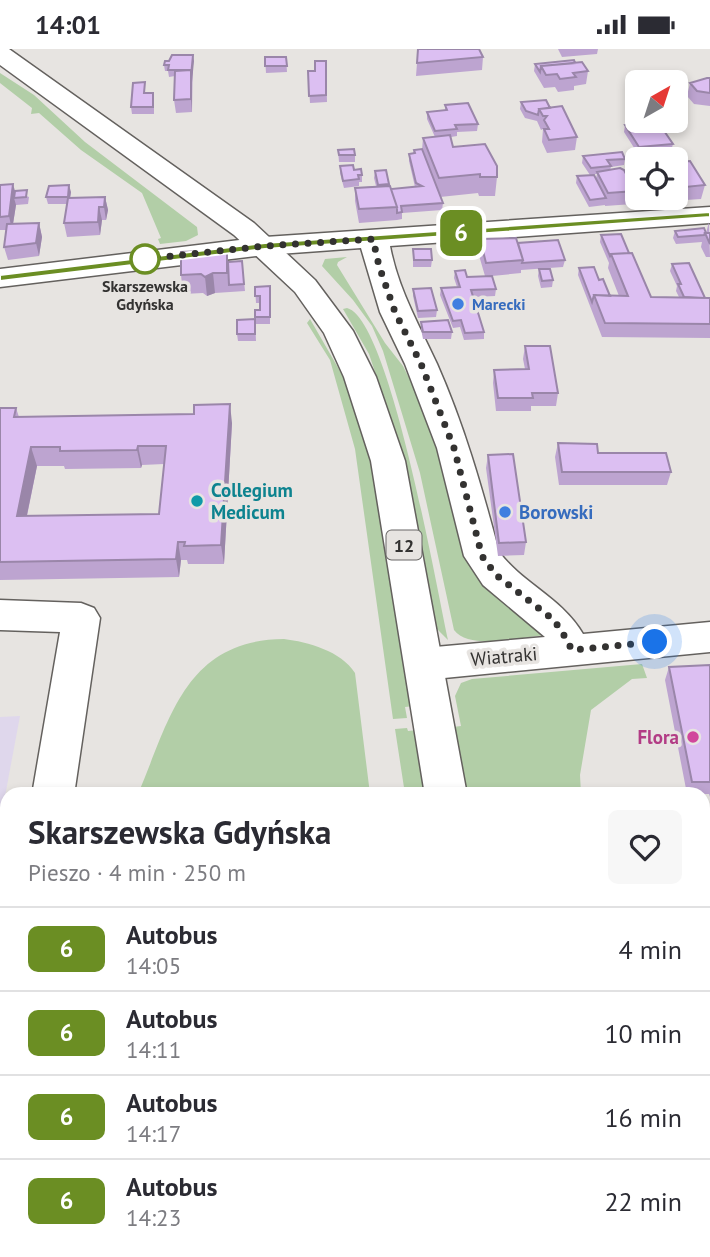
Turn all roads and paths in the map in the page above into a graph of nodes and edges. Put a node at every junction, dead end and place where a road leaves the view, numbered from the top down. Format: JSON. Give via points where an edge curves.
{"nodes":[{"id":1,"x":0,"y":54,"type":"edge"},
{"id":2,"x":710,"y":215,"type":"edge"},
{"id":3,"x":373,"y":239,"type":"junction"},
{"id":4,"x":265,"y":246,"type":"junction"},
{"id":5,"x":0,"y":278,"type":"edge"},
{"id":6,"x":0,"y":615,"type":"edge"},
{"id":7,"x":710,"y":637,"type":"edge"},
{"id":8,"x":572,"y":650,"type":"junction"},
{"id":9,"x":424,"y":664,"type":"junction"},
{"id":10,"x":54,"y":787,"type":"edge"},
{"id":11,"x":445,"y":787,"type":"edge"}],
"edges":[{"from":1,"to":4,"type":"main road","number":"12"},
{"from":2,"to":3,"type":"main road"},
{"from":3,"to":4,"type":"main road"},
{"from":3,"to":8,"type":"main road","via":[[395,312],[454,448],[482,556],[496,575],[550,617]]},
{"from":4,"to":5,"type":"main road"},
{"from":4,"to":9,"type":"main road","number":"12","via":[[322,308],[360,377],[388,461]]},
{"from":6,"to":10,"type":"main road","via":[[80,618]]},
{"from":7,"to":8,"type":"main road","name":"Wiatraki"},
{"from":8,"to":9,"type":"main road","name":"Wiatraki"},
{"from":9,"to":11,"type":"main road","number":"12"}]}
